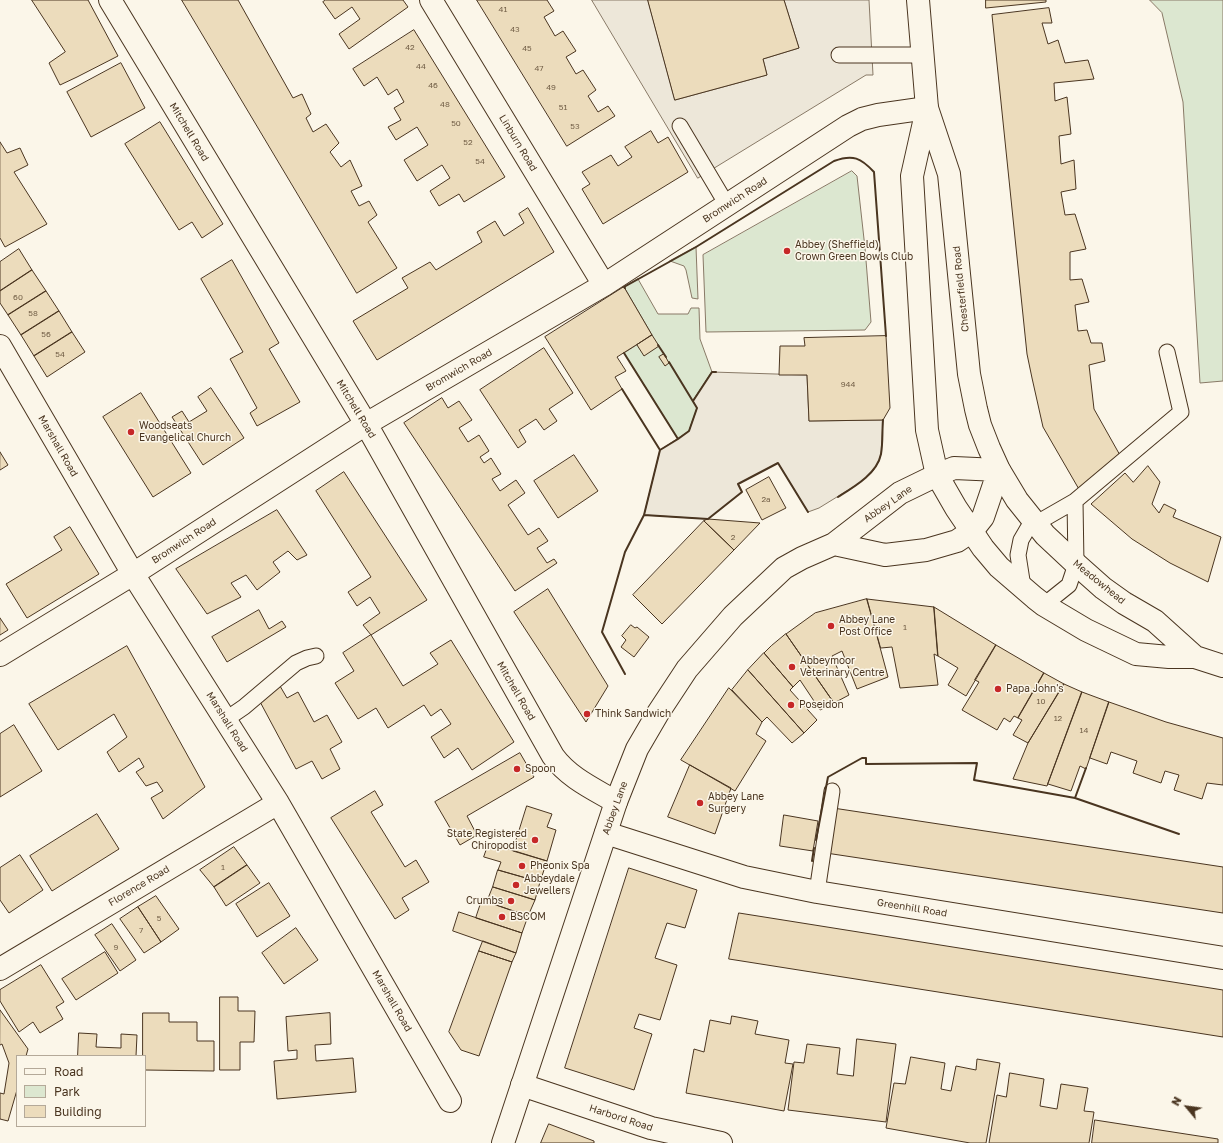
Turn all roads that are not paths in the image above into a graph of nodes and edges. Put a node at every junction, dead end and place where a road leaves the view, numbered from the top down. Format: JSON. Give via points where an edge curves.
{"nodes":[{"id":1,"x":110,"y":0,"type":"edge"},
{"id":2,"x":431,"y":0,"type":"edge"},
{"id":3,"x":918,"y":0,"type":"edge"},
{"id":4,"x":923,"y":55,"type":"junction"},
{"id":5,"x":839,"y":56,"type":"dead end"},
{"id":6,"x":927,"y":108,"type":"junction"},
{"id":7,"x":680,"y":126,"type":"dead end"},
{"id":8,"x":727,"y":205,"type":"junction"},
{"id":9,"x":604,"y":285,"type":"junction"},
{"id":10,"x":0,"y":346,"type":"edge"},
{"id":11,"x":1167,"y":352,"type":"dead end"},
{"id":12,"x":366,"y":424,"type":"junction"},
{"id":13,"x":999,"y":470,"type":"junction"},
{"id":14,"x":937,"y":475,"type":"junction"},
{"id":15,"x":1075,"y":501,"type":"junction"},
{"id":16,"x":1036,"y":523,"type":"junction"},
{"id":17,"x":972,"y":531,"type":"junction"},
{"id":18,"x":834,"y":544,"type":"junction"},
{"id":19,"x":1076,"y":564,"type":"junction"},
{"id":20,"x":133,"y":574,"type":"junction"},
{"id":21,"x":1023,"y":588,"type":"junction"},
{"id":22,"x":1044,"y":605,"type":"junction"},
{"id":23,"x":0,"y":655,"type":"edge"},
{"id":24,"x":316,"y":656,"type":"dead end"},
{"id":25,"x":1195,"y":658,"type":"junction"},
{"id":26,"x":1223,"y":666,"type":"edge"},
{"id":27,"x":225,"y":720,"type":"junction"},
{"id":28,"x":832,"y":792,"type":"dead end"},
{"id":29,"x":616,"y":802,"type":"junction"},
{"id":30,"x":278,"y":803,"type":"junction"},
{"id":31,"x":606,"y":833,"type":"junction"},
{"id":32,"x":817,"y":892,"type":"junction"},
{"id":33,"x":1223,"y":958,"type":"edge"},
{"id":34,"x":0,"y":969,"type":"edge"},
{"id":35,"x":522,"y":1085,"type":"junction"},
{"id":36,"x":450,"y":1101,"type":"dead end"},
{"id":37,"x":503,"y":1143,"type":"edge"},
{"id":38,"x":721,"y":1143,"type":"edge"}],
"edges":[{"from":1,"to":12,"type":"main road","name":"Mitchell Road"},
{"from":2,"to":9,"type":"main road","name":"Linburn Road"},
{"from":3,"to":4,"type":"main road","name":"Chesterfield Road"},
{"from":4,"to":5,"type":"lane"},
{"from":4,"to":6,"type":"main road","name":"Chesterfield Road"},
{"from":6,"to":8,"type":"main road","name":"Bromwich Road","via":[[862,119]]},
{"from":6,"to":13,"type":"main road","name":"Chesterfield Road","via":[[949,174],[969,374],[980,425]]},
{"from":6,"to":14,"type":"main road","name":"Chesterfield Road","via":[[912,176],[927,430]]},
{"from":7,"to":8,"type":"lane"},
{"from":8,"to":9,"type":"main road","name":"Bromwich Road"},
{"from":9,"to":12,"type":"main road","name":"Bromwich Road"},
{"from":10,"to":20,"type":"main road","name":"Marshall Road"},
{"from":11,"to":15,"type":"lane","via":[[1181,412]]},
{"from":12,"to":20,"type":"main road","name":"Bromwich Road"},
{"from":12,"to":29,"type":"main road","name":"Mitchell Road","via":[[553,756],[574,777]]},
{"from":13,"to":14,"type":"main road","name":"Abbey Lane","via":[[954,468]]},
{"from":13,"to":16,"type":"main road","name":"Meadowhead","via":[[1017,500]]},
{"from":13,"to":17,"type":"main road","via":[[983,517]]},
{"from":14,"to":17,"type":"main road","name":"Chesterfield Road"},
{"from":14,"to":18,"type":"main road","name":"Abbey Lane","via":[[900,493]]},
{"from":15,"to":16,"type":"lane"},
{"from":15,"to":19,"type":"lane"},
{"from":16,"to":19,"type":"main road","name":"Meadowhead"},
{"from":16,"to":21,"type":"lane","via":[[1028,528],[1020,540],[1018,554]]},
{"from":17,"to":18,"type":"main road","via":[[957,542],[926,550],[884,555]]},
{"from":17,"to":21,"type":"main road","name":"Chesterfield Road","via":[[999,567]]},
{"from":18,"to":29,"type":"main road","name":"Abbey Lane","via":[[784,568],[733,616],[687,668],[637,749]]},
{"from":19,"to":22,"type":"lane","via":[[1069,585]]},
{"from":19,"to":25,"type":"main road","name":"Meadowhead","via":[[1103,588],[1155,621]]},
{"from":20,"to":23,"type":"main road","name":"Bromwich Road"},
{"from":20,"to":27,"type":"main road","name":"Marshall Road"},
{"from":21,"to":22,"type":"main road","name":"Chesterfield Road"},
{"from":22,"to":25,"type":"main road","name":"Chesterfield Road","via":[[1086,630],[1136,654]]},
{"from":24,"to":27,"type":"lane","via":[[296,663]]},
{"from":25,"to":26,"type":"main road","name":"Meadowhead"},
{"from":27,"to":30,"type":"main road","name":"Marshall Road"},
{"from":28,"to":32,"type":"lane"},
{"from":29,"to":31,"type":"main road","name":"Abbey Lane"},
{"from":30,"to":34,"type":"main road","name":"Florence Road"},
{"from":30,"to":36,"type":"main road","name":"Marshall Road"},
{"from":31,"to":32,"type":"main road","name":"Greenhill Road","via":[[744,876]]},
{"from":31,"to":35,"type":"main road","name":"Abbey Lane"},
{"from":32,"to":33,"type":"main road","name":"Greenhill Road"},
{"from":35,"to":37,"type":"main road","name":"Abbey Lane"},
{"from":35,"to":38,"type":"main road","name":"Harbord Road","via":[[651,1128]]}]}
